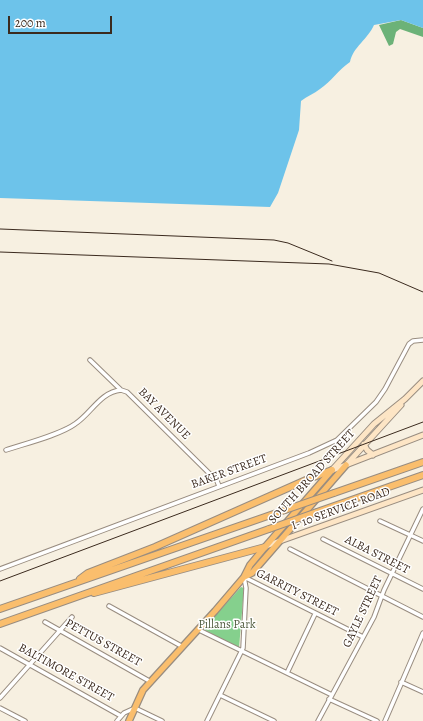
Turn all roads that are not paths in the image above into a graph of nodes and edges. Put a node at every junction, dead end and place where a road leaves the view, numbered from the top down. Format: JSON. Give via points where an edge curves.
{"nodes":[{"id":1,"x":423,"y":340,"type":"edge"},
{"id":2,"x":90,"y":360,"type":"dead end"},
{"id":3,"x":423,"y":381,"type":"edge"},
{"id":4,"x":121,"y":390,"type":"junction"},
{"id":5,"x":405,"y":399,"type":"junction"},
{"id":6,"x":423,"y":435,"type":"edge"},
{"id":7,"x":364,"y":444,"type":"junction"},
{"id":8,"x":6,"y":450,"type":"dead end"},
{"id":9,"x":373,"y":455,"type":"junction"},
{"id":10,"x":423,"y":462,"type":"edge"},
{"id":11,"x":346,"y":465,"type":"junction"},
{"id":12,"x":332,"y":470,"type":"junction"},
{"id":13,"x":423,"y":475,"type":"edge"},
{"id":14,"x":219,"y":486,"type":"junction"},
{"id":15,"x":423,"y":490,"type":"edge"},
{"id":16,"x":423,"y":509,"type":"edge"},
{"id":17,"x":380,"y":521,"type":"dead end"},
{"id":18,"x":411,"y":535,"type":"junction"},
{"id":19,"x":323,"y":539,"type":"dead end"},
{"id":20,"x":423,"y":541,"type":"edge"},
{"id":21,"x":278,"y":542,"type":"junction"},
{"id":22,"x":265,"y":547,"type":"junction"},
{"id":23,"x":290,"y":549,"type":"dead end"},
{"id":24,"x":0,"y":569,"type":"edge"},
{"id":25,"x":392,"y":574,"type":"junction"},
{"id":26,"x":244,"y":577,"type":"junction"},
{"id":27,"x":73,"y":583,"type":"junction"},
{"id":28,"x":423,"y":589,"type":"edge"},
{"id":29,"x":77,"y":596,"type":"junction"},
{"id":30,"x":383,"y":596,"type":"junction"},
{"id":31,"x":109,"y":606,"type":"dead end"},
{"id":32,"x":0,"y":609,"type":"edge"},
{"id":33,"x":315,"y":614,"type":"junction"},
{"id":34,"x":72,"y":617,"type":"dead end"},
{"id":35,"x":423,"y":617,"type":"edge"},
{"id":36,"x":45,"y":622,"type":"dead end"},
{"id":37,"x":0,"y":624,"type":"edge"},
{"id":38,"x":199,"y":630,"type":"junction"},
{"id":39,"x":60,"y":631,"type":"junction"},
{"id":40,"x":423,"y":633,"type":"edge"},
{"id":41,"x":363,"y":637,"type":"junction"},
{"id":42,"x":422,"y":638,"type":"edge"},
{"id":43,"x":183,"y":647,"type":"junction"},
{"id":44,"x":0,"y":648,"type":"edge"},
{"id":45,"x":242,"y":650,"type":"junction"},
{"id":46,"x":30,"y":665,"type":"junction"},
{"id":47,"x":287,"y":673,"type":"junction"},
{"id":48,"x":151,"y":682,"type":"junction"},
{"id":49,"x":401,"y":682,"type":"junction"},
{"id":50,"x":423,"y":692,"type":"edge"},
{"id":51,"x":220,"y":695,"type":"junction"},
{"id":52,"x":332,"y":695,"type":"junction"},
{"id":53,"x":0,"y":698,"type":"edge"},
{"id":54,"x":329,"y":700,"type":"junction"},
{"id":55,"x":0,"y":708,"type":"edge"},
{"id":56,"x":136,"y":708,"type":"junction"},
{"id":57,"x":121,"y":716,"type":"junction"},
{"id":58,"x":25,"y":721,"type":"edge"},
{"id":59,"x":117,"y":721,"type":"edge"},
{"id":60,"x":129,"y":721,"type":"edge"},
{"id":61,"x":162,"y":721,"type":"edge"},
{"id":62,"x":207,"y":721,"type":"edge"},
{"id":63,"x":274,"y":721,"type":"edge"},
{"id":64,"x":318,"y":721,"type":"edge"},
{"id":65,"x":377,"y":721,"type":"edge"},
{"id":66,"x":385,"y":721,"type":"edge"}],
"edges":[{"from":1,"to":14,"type":"street","name":"BAKER STREET","via":[[409,344],[380,396],[337,440]]},
{"from":2,"to":4,"type":"street","name":"BAY AVENUE"},
{"from":3,"to":5,"type":"main road","name":"SOUTH BROAD STREET"},
{"from":4,"to":8,"type":"street","via":[[97,402],[76,424]]},
{"from":4,"to":14,"type":"street","name":"BAY AVENUE","via":[[127,392],[217,481]]},
{"from":5,"to":7,"type":"main road","name":"SOUTH BROAD STREET","via":[[395,413]]},
{"from":5,"to":12,"type":"main road","name":"SOUTH BROAD STREET","via":[[374,424]]},
{"from":6,"to":9,"type":"main road"},
{"from":7,"to":9,"type":"main road"},
{"from":7,"to":11,"type":"main road","name":"SOUTH BROAD STREET"},
{"from":9,"to":11,"type":"main road"},
{"from":10,"to":27,"type":"highway","bridge":true},
{"from":11,"to":12,"type":"main road"},
{"from":11,"to":21,"type":"main road","name":"SOUTH BROAD STREET"},
{"from":12,"to":22,"type":"main road","name":"SOUTH BROAD STREET"},
{"from":12,"to":27,"type":"highway","via":[[155,547],[88,573]]},
{"from":13,"to":29,"type":"highway","bridge":true},
{"from":14,"to":24,"type":"street","name":"BAKER STREET"},
{"from":15,"to":21,"type":"main road","name":"I- 10 SERVICE ROAD"},
{"from":16,"to":18,"type":"street","name":"GAYLE STREET"},
{"from":17,"to":18,"type":"street"},
{"from":18,"to":20,"type":"street"},
{"from":18,"to":25,"type":"street","name":"GAYLE STREET"},
{"from":19,"to":25,"type":"street","name":"ALBA STREET"},
{"from":21,"to":22,"type":"main road","name":"I- 10 SERVICE ROAD"},
{"from":21,"to":26,"type":"main road","name":"SOUTH BROAD STREET","via":[[252,573]]},
{"from":22,"to":26,"type":"main road","name":"SOUTH BROAD STREET"},
{"from":22,"to":29,"type":"highway","via":[[107,591]]},
{"from":23,"to":30,"type":"street"},
{"from":25,"to":28,"type":"street","name":"ALBA STREET"},
{"from":25,"to":30,"type":"street","name":"GAYLE STREET"},
{"from":26,"to":33,"type":"street","name":"GARRITY STREET"},
{"from":26,"to":38,"type":"main road","name":"SOUTH BROAD STREET"},
{"from":26,"to":45,"type":"street","via":[[246,589]]},
{"from":27,"to":32,"type":"highway"},
{"from":29,"to":37,"type":"highway"},
{"from":30,"to":35,"type":"street"},
{"from":30,"to":41,"type":"street","name":"GAYLE STREET"},
{"from":31,"to":43,"type":"street"},
{"from":33,"to":41,"type":"street","name":"GARRITY STREET"},
{"from":33,"to":47,"type":"street"},
{"from":34,"to":39,"type":"street"},
{"from":36,"to":39,"type":"street","name":"PETTUS STREET"},
{"from":38,"to":43,"type":"main road","name":"SOUTH BROAD STREET"},
{"from":38,"to":45,"type":"street"},
{"from":39,"to":46,"type":"street"},
{"from":39,"to":48,"type":"street","name":"PETTUS STREET"},
{"from":40,"to":42,"type":"street"},
{"from":41,"to":52,"type":"street","name":"GAYLE STREET"},
{"from":42,"to":49,"type":"street"},
{"from":43,"to":48,"type":"main road","name":"SOUTH BROAD STREET"},
{"from":44,"to":46,"type":"street","name":"BALTIMORE STREET"},
{"from":45,"to":47,"type":"street"},
{"from":45,"to":51,"type":"street"},
{"from":46,"to":53,"type":"street"},
{"from":46,"to":57,"type":"street","name":"BALTIMORE STREET"},
{"from":47,"to":52,"type":"street"},
{"from":48,"to":56,"type":"main road","name":"SOUTH BROAD STREET","via":[[143,690]]},
{"from":49,"to":50,"type":"street"},
{"from":49,"to":66,"type":"street"},
{"from":51,"to":62,"type":"street"},
{"from":51,"to":63,"type":"street"},
{"from":52,"to":54,"type":"street","name":"GAYLE STREET"},
{"from":54,"to":64,"type":"street","name":"GAYLE STREET"},
{"from":54,"to":65,"type":"street"},
{"from":55,"to":58,"type":"street"},
{"from":56,"to":57,"type":"street"},
{"from":56,"to":60,"type":"main road","name":"SOUTH BROAD STREET"},
{"from":56,"to":61,"type":"street"},
{"from":57,"to":59,"type":"street"}]}
